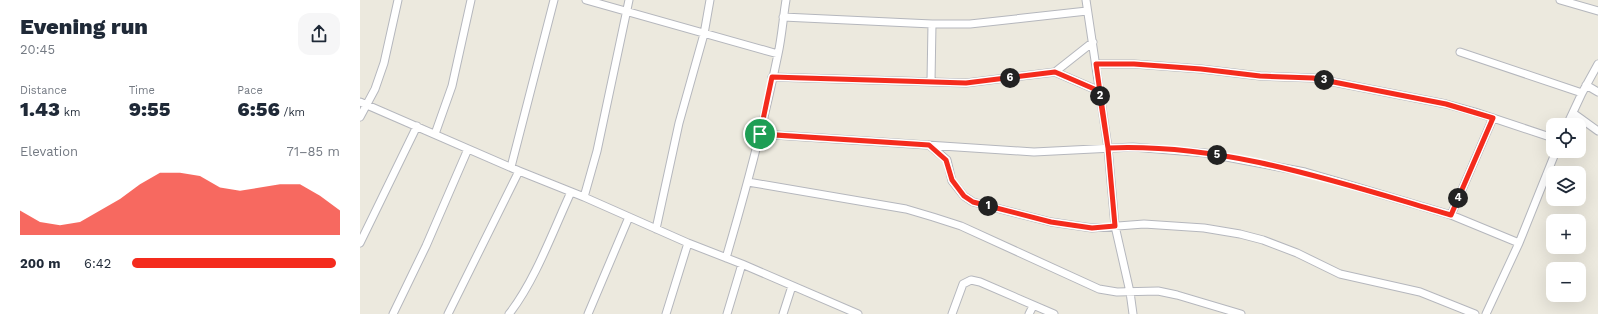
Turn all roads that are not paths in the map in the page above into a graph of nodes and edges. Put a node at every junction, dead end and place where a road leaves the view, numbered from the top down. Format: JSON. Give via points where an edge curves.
{"nodes":[{"id":1,"x":398,"y":0,"type":"edge"},
{"id":2,"x":471,"y":0,"type":"edge"},
{"id":3,"x":554,"y":0,"type":"edge"},
{"id":4,"x":586,"y":0,"type":"edge"},
{"id":5,"x":630,"y":0,"type":"edge"},
{"id":6,"x":710,"y":0,"type":"edge"},
{"id":7,"x":786,"y":0,"type":"edge"},
{"id":8,"x":1086,"y":0,"type":"edge"},
{"id":9,"x":1560,"y":0,"type":"edge"},
{"id":10,"x":1087,"y":11,"type":"junction"},
{"id":11,"x":1598,"y":11,"type":"edge"},
{"id":12,"x":626,"y":12,"type":"junction"},
{"id":13,"x":783,"y":17,"type":"junction"},
{"id":14,"x":932,"y":24,"type":"junction"},
{"id":15,"x":704,"y":34,"type":"junction"},
{"id":16,"x":1093,"y":42,"type":"junction"},
{"id":17,"x":1460,"y":52,"type":"dead end"},
{"id":18,"x":778,"y":54,"type":"junction"},
{"id":19,"x":1096,"y":64,"type":"junction"},
{"id":20,"x":1598,"y":64,"type":"edge"},
{"id":21,"x":1055,"y":72,"type":"junction"},
{"id":22,"x":772,"y":77,"type":"junction"},
{"id":23,"x":931,"y":81,"type":"junction"},
{"id":24,"x":1586,"y":84,"type":"junction"},
{"id":25,"x":1099,"y":91,"type":"junction"},
{"id":26,"x":1598,"y":92,"type":"edge"},
{"id":27,"x":1582,"y":93,"type":"junction"},
{"id":28,"x":363,"y":103,"type":"edge"},
{"id":29,"x":1573,"y":114,"type":"junction"},
{"id":30,"x":360,"y":117,"type":"edge"},
{"id":31,"x":1493,"y":118,"type":"junction"},
{"id":32,"x":1571,"y":118,"type":"edge"},
{"id":33,"x":416,"y":126,"type":"junction"},
{"id":34,"x":1598,"y":131,"type":"edge"},
{"id":35,"x":435,"y":134,"type":"junction"},
{"id":36,"x":760,"y":134,"type":"junction"},
{"id":37,"x":1546,"y":136,"type":"edge"},
{"id":38,"x":929,"y":145,"type":"junction"},
{"id":39,"x":1108,"y":148,"type":"junction"},
{"id":40,"x":468,"y":149,"type":"junction"},
{"id":41,"x":1553,"y":158,"type":"edge"},
{"id":42,"x":511,"y":167,"type":"junction"},
{"id":43,"x":519,"y":171,"type":"junction"},
{"id":44,"x":748,"y":182,"type":"junction"},
{"id":45,"x":571,"y":192,"type":"junction"},
{"id":46,"x":584,"y":197,"type":"junction"},
{"id":47,"x":1451,"y":215,"type":"junction"},
{"id":48,"x":629,"y":217,"type":"junction"},
{"id":49,"x":1115,"y":226,"type":"junction"},
{"id":50,"x":656,"y":229,"type":"junction"},
{"id":51,"x":360,"y":243,"type":"edge"},
{"id":52,"x":688,"y":243,"type":"junction"},
{"id":53,"x":1519,"y":243,"type":"junction"},
{"id":54,"x":726,"y":258,"type":"junction"},
{"id":55,"x":742,"y":264,"type":"junction"},
{"id":56,"x":792,"y":286,"type":"junction"},
{"id":57,"x":1130,"y":292,"type":"junction"},
{"id":58,"x":1033,"y":306,"type":"junction"},
{"id":59,"x":393,"y":314,"type":"edge"},
{"id":60,"x":448,"y":314,"type":"edge"},
{"id":61,"x":509,"y":314,"type":"edge"},
{"id":62,"x":588,"y":314,"type":"edge"},
{"id":63,"x":666,"y":314,"type":"edge"},
{"id":64,"x":727,"y":314,"type":"edge"},
{"id":65,"x":783,"y":314,"type":"edge"},
{"id":66,"x":858,"y":314,"type":"edge"},
{"id":67,"x":952,"y":314,"type":"edge"},
{"id":68,"x":1029,"y":314,"type":"edge"},
{"id":69,"x":1054,"y":314,"type":"edge"},
{"id":70,"x":1133,"y":314,"type":"edge"},
{"id":71,"x":1241,"y":314,"type":"edge"},
{"id":72,"x":1475,"y":314,"type":"edge"},
{"id":73,"x":1486,"y":314,"type":"edge"}],
"edges":[{"from":1,"to":28,"type":"street","via":[[384,63],[375,89]]},
{"from":2,"to":35,"type":"street","via":[[452,86]]},
{"from":3,"to":42,"type":"street"},
{"from":4,"to":12,"type":"street"},
{"from":5,"to":12,"type":"street"},
{"from":6,"to":15,"type":"street"},
{"from":7,"to":13,"type":"street"},
{"from":8,"to":10,"type":"street"},
{"from":9,"to":11,"type":"street"},
{"from":10,"to":14,"type":"street","via":[[970,24]]},
{"from":10,"to":16,"type":"street"},
{"from":12,"to":15,"type":"street"},
{"from":12,"to":46,"type":"street","via":[[597,151]]},
{"from":13,"to":14,"type":"street"},
{"from":13,"to":18,"type":"street"},
{"from":14,"to":23,"type":"street"},
{"from":15,"to":18,"type":"street"},
{"from":15,"to":50,"type":"street","via":[[679,123]]},
{"from":16,"to":19,"type":"street"},
{"from":16,"to":21,"type":"street"},
{"from":17,"to":27,"type":"street"},
{"from":18,"to":22,"type":"street"},
{"from":19,"to":25,"type":"street"},
{"from":19,"to":31,"type":"street","via":[[1134,64],[1260,76],[1313,78],[1431,101]]},
{"from":20,"to":24,"type":"street"},
{"from":21,"to":23,"type":"street","via":[[983,82]]},
{"from":21,"to":25,"type":"street"},
{"from":22,"to":23,"type":"street"},
{"from":22,"to":36,"type":"street"},
{"from":24,"to":26,"type":"street"},
{"from":24,"to":27,"type":"street"},
{"from":25,"to":39,"type":"street"},
{"from":27,"to":29,"type":"street"},
{"from":28,"to":30,"type":"street"},
{"from":28,"to":33,"type":"street"},
{"from":29,"to":32,"type":"street"},
{"from":29,"to":34,"type":"street"},
{"from":31,"to":37,"type":"street"},
{"from":31,"to":47,"type":"street"},
{"from":33,"to":35,"type":"street"},
{"from":33,"to":51,"type":"street"},
{"from":35,"to":40,"type":"street"},
{"from":36,"to":38,"type":"street"},
{"from":36,"to":44,"type":"street"},
{"from":38,"to":39,"type":"street","via":[[1034,152]]},
{"from":38,"to":49,"type":"street","via":[[946,160],[952,180],[964,196],[973,202],[1051,222],[1092,228]]},
{"from":39,"to":47,"type":"street","via":[[1158,148],[1205,153],[1305,172]]},
{"from":39,"to":49,"type":"street"},
{"from":40,"to":42,"type":"street"},
{"from":40,"to":59,"type":"street"},
{"from":41,"to":53,"type":"street"},
{"from":42,"to":43,"type":"street"},
{"from":43,"to":45,"type":"street"},
{"from":43,"to":60,"type":"street"},
{"from":44,"to":54,"type":"street"},
{"from":44,"to":57,"type":"street","via":[[933,217],[961,226],[1099,289]]},
{"from":45,"to":46,"type":"street"},
{"from":45,"to":61,"type":"street","via":[[531,279]]},
{"from":46,"to":48,"type":"street"},
{"from":47,"to":53,"type":"street"},
{"from":48,"to":50,"type":"street"},
{"from":48,"to":62,"type":"street"},
{"from":49,"to":57,"type":"street"},
{"from":49,"to":72,"type":"street","via":[[1144,224],[1240,234],[1297,253],[1340,274],[1420,292]]},
{"from":50,"to":52,"type":"street"},
{"from":52,"to":54,"type":"street"},
{"from":52,"to":63,"type":"street"},
{"from":53,"to":73,"type":"street"},
{"from":54,"to":55,"type":"street"},
{"from":55,"to":56,"type":"street"},
{"from":55,"to":64,"type":"street"},
{"from":56,"to":65,"type":"street"},
{"from":56,"to":66,"type":"street"},
{"from":57,"to":70,"type":"street"},
{"from":57,"to":71,"type":"street","via":[[1158,291]]},
{"from":58,"to":67,"type":"street","via":[[971,280],[963,284]]},
{"from":58,"to":68,"type":"street"},
{"from":58,"to":69,"type":"street"}]}
